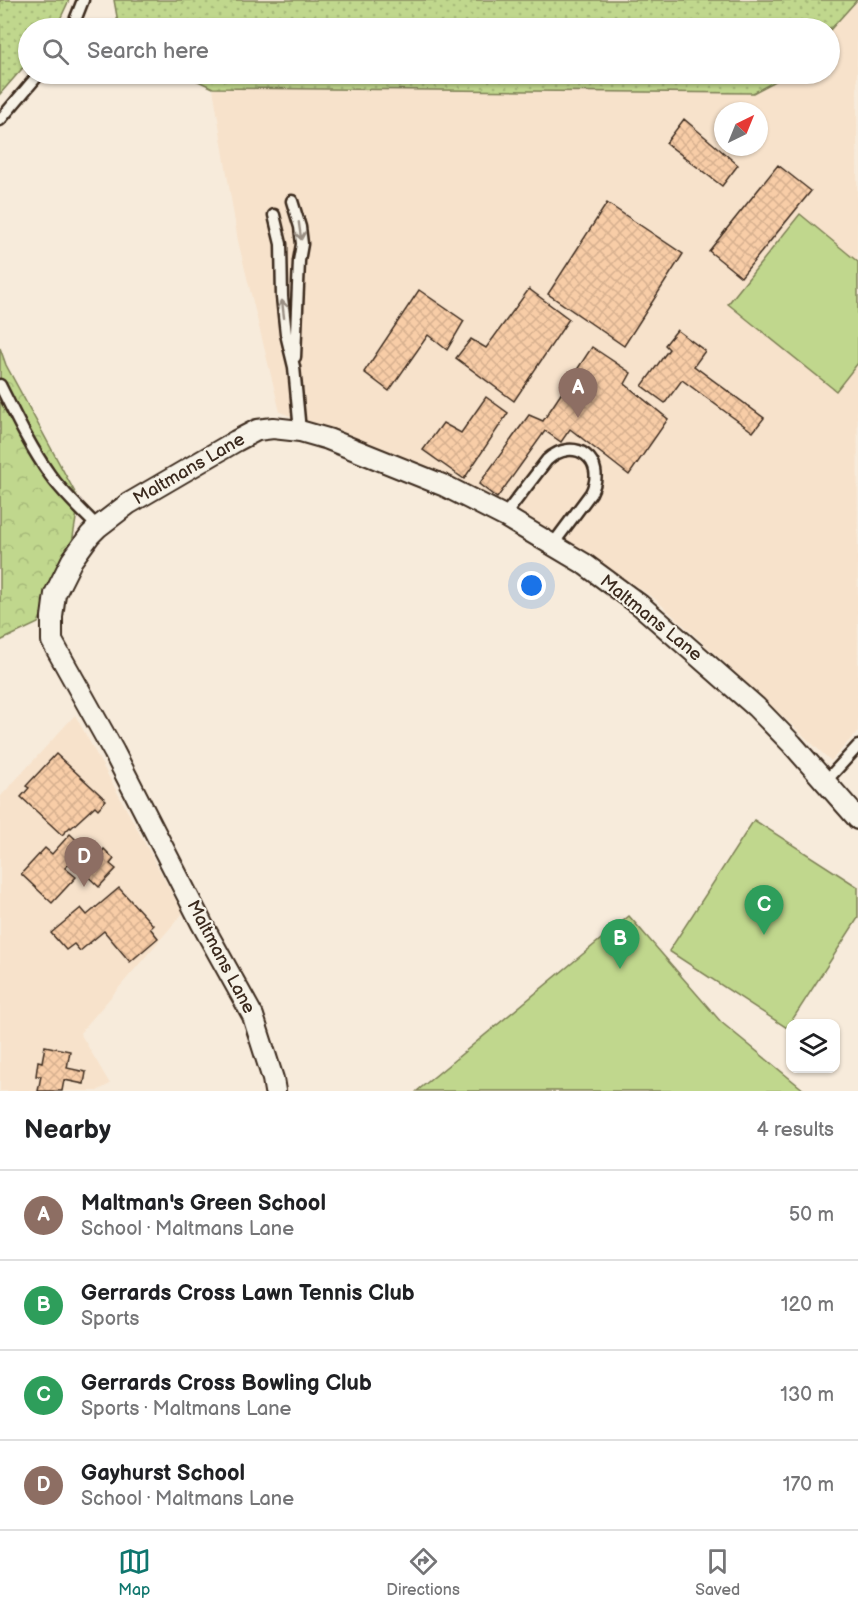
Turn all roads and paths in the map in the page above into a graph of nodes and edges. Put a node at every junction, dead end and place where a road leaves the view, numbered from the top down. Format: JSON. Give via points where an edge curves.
{"nodes":[{"id":1,"x":82,"y":0,"type":"edge"},
{"id":2,"x":76,"y":18,"type":"edge"},
{"id":3,"x":31,"y":84,"type":"edge"},
{"id":4,"x":0,"y":120,"type":"edge"},
{"id":5,"x":292,"y":201,"type":"dead end"},
{"id":6,"x":274,"y":215,"type":"dead end"},
{"id":7,"x":294,"y":367,"type":"junction"},
{"id":8,"x":0,"y":385,"type":"edge"},
{"id":9,"x":300,"y":430,"type":"junction"},
{"id":10,"x":504,"y":516,"type":"junction"},
{"id":11,"x":98,"y":527,"type":"junction"},
{"id":12,"x":553,"y":544,"type":"junction"},
{"id":13,"x":858,"y":746,"type":"edge"},
{"id":14,"x":825,"y":782,"type":"junction"},
{"id":15,"x":858,"y":819,"type":"edge"},
{"id":16,"x":275,"y":1091,"type":"edge"}],
"edges":[{"from":1,"to":2,"type":"lane"},
{"from":3,"to":4,"type":"lane"},
{"from":5,"to":7,"type":"lane","one_way":true,"via":[[302,244]]},
{"from":7,"to":6,"type":"lane","one_way":true,"via":[[282,297],[282,244]]},
{"from":7,"to":9,"type":"lane"},
{"from":8,"to":11,"type":"lane","via":[[50,474]]},
{"from":9,"to":10,"type":"street","name":"Maltmans Lane","via":[[445,486]]},
{"from":9,"to":11,"type":"street","name":"Maltmans Lane","via":[[257,430],[128,504]]},
{"from":10,"to":12,"type":"street","name":"Maltmans Lane"},
{"from":10,"to":12,"type":"lane","via":[[554,454],[572,449],[581,452],[594,466],[595,485]]},
{"from":11,"to":16,"type":"street","name":"Maltmans Lane","via":[[72,560],[55,594],[52,641],[253,1016]]},
{"from":12,"to":14,"type":"street","name":"Maltmans Lane","via":[[640,605],[756,707]]},
{"from":13,"to":14,"type":"lane"},
{"from":14,"to":15,"type":"street","name":"Maltmans Lane"}]}
